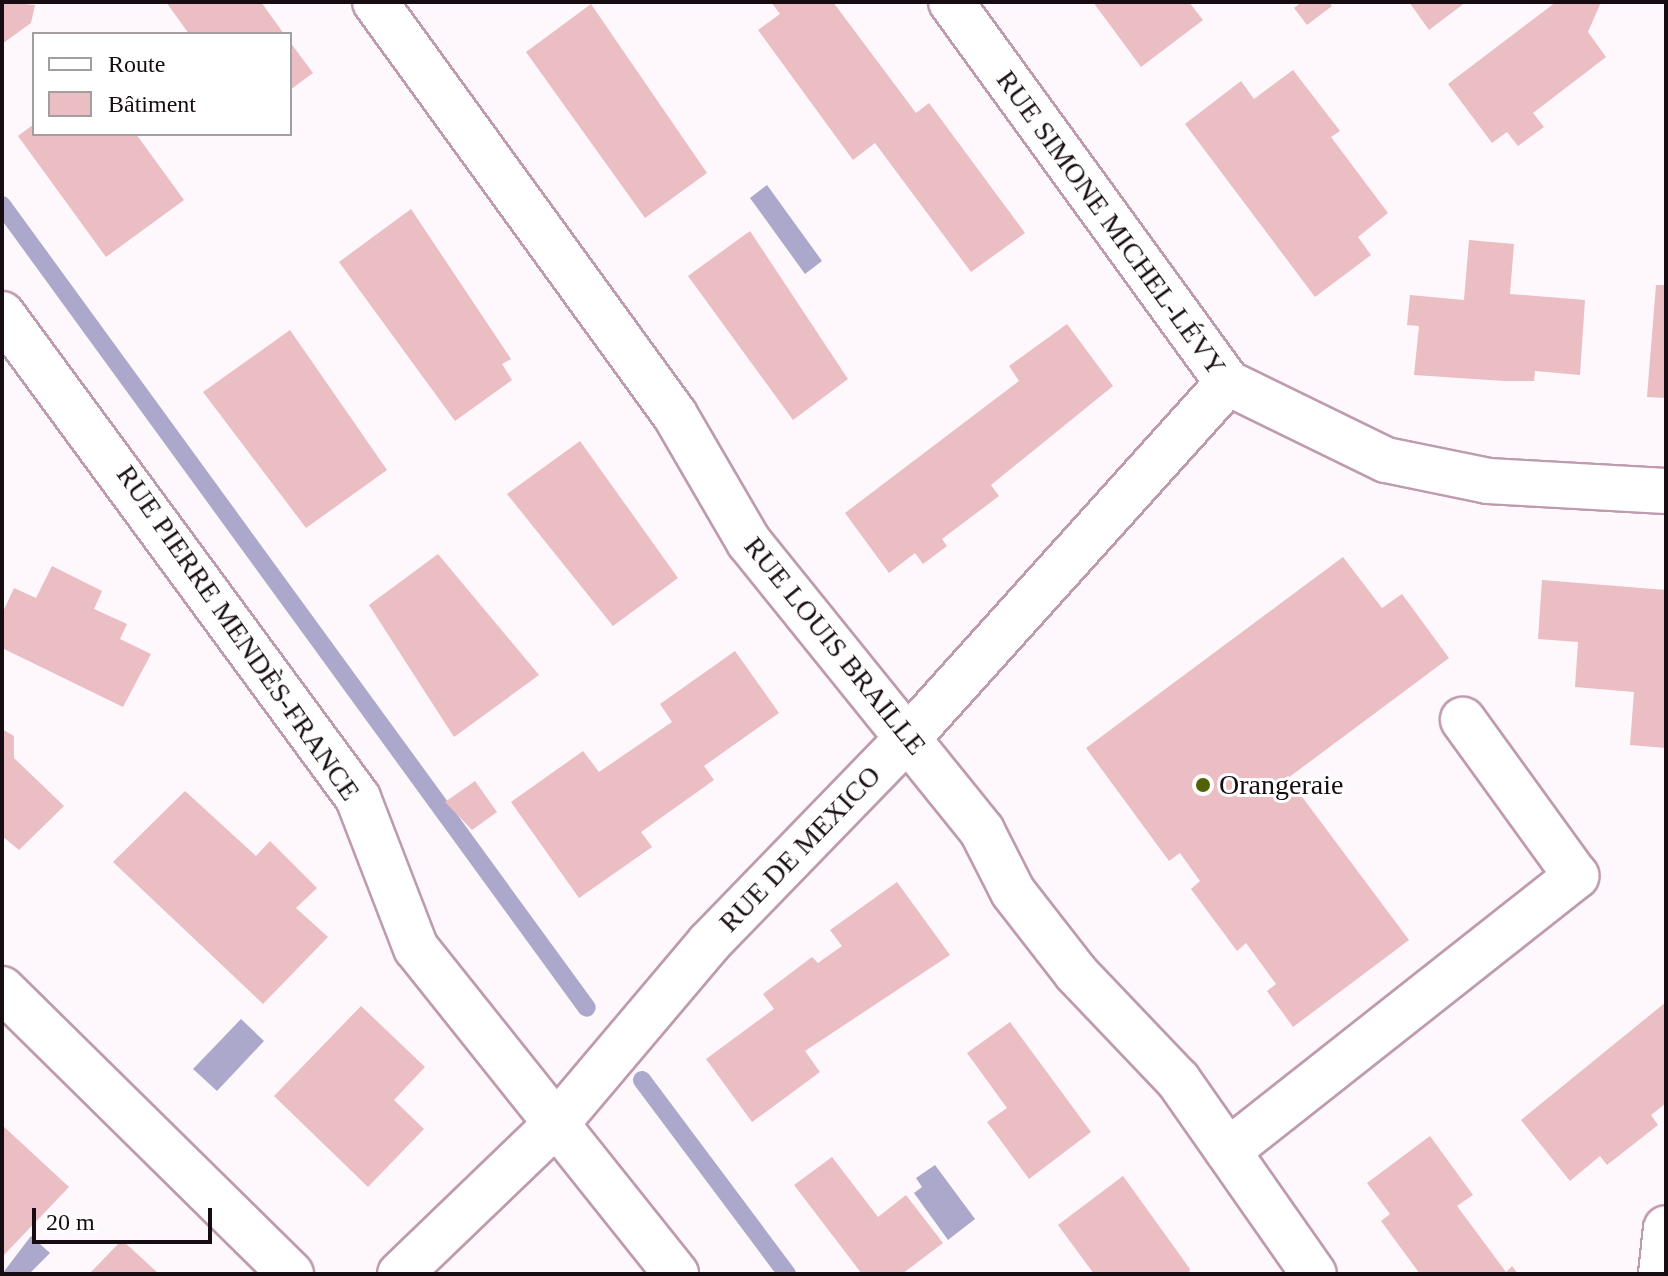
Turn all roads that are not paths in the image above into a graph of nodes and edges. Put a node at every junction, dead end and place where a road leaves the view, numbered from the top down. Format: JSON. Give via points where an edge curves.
{"nodes":[{"id":1,"x":375,"y":2,"type":"edge"},
{"id":2,"x":951,"y":2,"type":"edge"},
{"id":3,"x":2,"y":314,"type":"edge"},
{"id":4,"x":1228,"y":383,"type":"junction"},
{"id":5,"x":1666,"y":491,"type":"edge"},
{"id":6,"x":1463,"y":720,"type":"dead end"},
{"id":7,"x":908,"y":738,"type":"junction"},
{"id":8,"x":2,"y":989,"type":"edge"},
{"id":9,"x":557,"y":1123,"type":"junction"},
{"id":10,"x":1228,"y":1151,"type":"junction"},
{"id":11,"x":1666,"y":1228,"type":"edge"},
{"id":12,"x":291,"y":1274,"type":"edge"},
{"id":13,"x":400,"y":1274,"type":"edge"},
{"id":14,"x":676,"y":1274,"type":"edge"},
{"id":15,"x":1314,"y":1274,"type":"edge"},
{"id":16,"x":1661,"y":1274,"type":"edge"}],
"edges":[{"from":1,"to":7,"type":"street","name":"RUE LOUIS BRAILLE","via":[[675,415],[749,542]]},
{"from":2,"to":4,"type":"street","name":"RUE SIMONE MICHEL-LÉVY"},
{"from":3,"to":9,"type":"street","name":"RUE PIERRE MENDÈS-FRANCE","via":[[358,798],[416,948]]},
{"from":4,"to":5,"type":"street","name":"RUE SIMONE MICHEL-LÉVY","via":[[1386,460],[1488,481]]},
{"from":4,"to":7,"type":"street","name":"RUE DE MEXICO"},
{"from":6,"to":10,"type":"street","via":[[1576,876]]},
{"from":7,"to":9,"type":"street","name":"RUE DE MEXICO","via":[[709,943]]},
{"from":7,"to":10,"type":"street","name":"RUE LOUIS BRAILLE","via":[[982,831],[1013,892],[1178,1080]]},
{"from":8,"to":12,"type":"street"},
{"from":9,"to":13,"type":"street","name":"RUE DE MEXICO"},
{"from":9,"to":14,"type":"street","name":"RUE PIERRE MENDÈS-FRANCE"},
{"from":10,"to":15,"type":"street","name":"RUE LOUIS BRAILLE"},
{"from":11,"to":16,"type":"street"}]}
